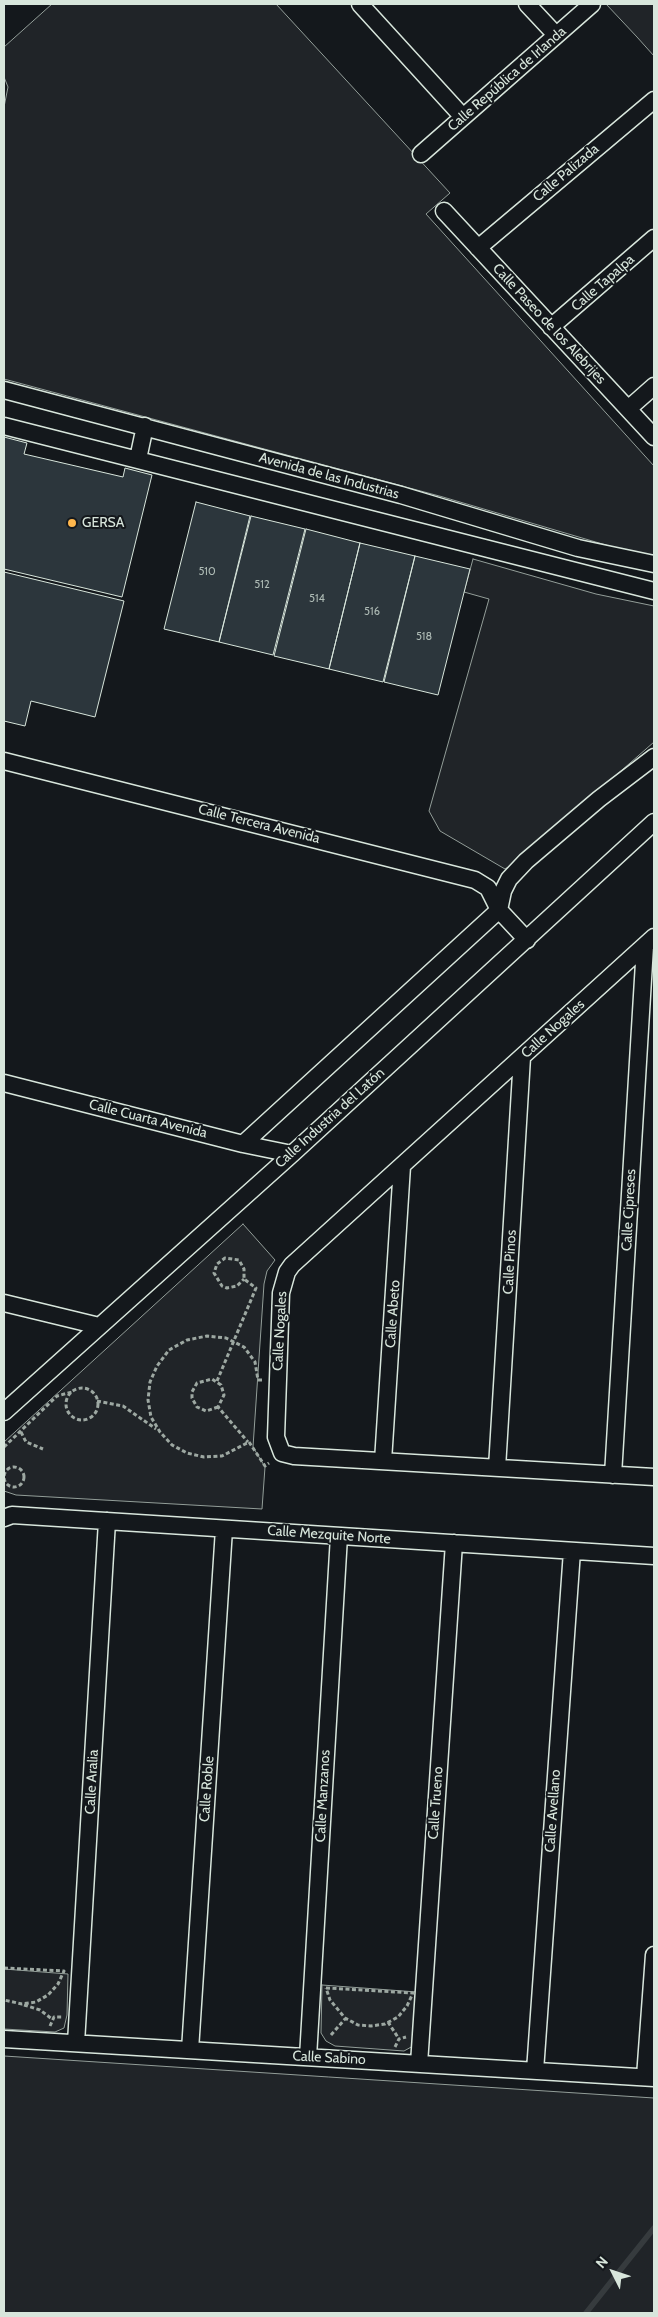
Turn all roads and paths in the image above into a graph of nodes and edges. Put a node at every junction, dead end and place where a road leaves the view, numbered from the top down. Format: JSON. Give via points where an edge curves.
{"nodes":[{"id":1,"x":360,"y":4,"type":"edge"},
{"id":2,"x":527,"y":4,"type":"edge"},
{"id":3,"x":592,"y":4,"type":"edge"},
{"id":4,"x":556,"y":35,"type":"junction"},
{"id":5,"x":654,"y":100,"type":"edge"},
{"id":6,"x":463,"y":117,"type":"junction"},
{"id":7,"x":421,"y":154,"type":"dead end"},
{"id":8,"x":444,"y":211,"type":"dead end"},
{"id":9,"x":654,"y":238,"type":"edge"},
{"id":10,"x":478,"y":248,"type":"junction"},
{"id":11,"x":552,"y":327,"type":"junction"},
{"id":12,"x":654,"y":386,"type":"edge"},
{"id":13,"x":4,"y":390,"type":"edge"},
{"id":14,"x":628,"y":409,"type":"junction"},
{"id":15,"x":4,"y":426,"type":"edge"},
{"id":16,"x":144,"y":426,"type":"junction"},
{"id":17,"x":654,"y":437,"type":"edge"},
{"id":18,"x":138,"y":459,"type":"junction"},
{"id":19,"x":648,"y":563,"type":"edge"},
{"id":20,"x":636,"y":587,"type":"junction"},
{"id":21,"x":654,"y":591,"type":"edge"},
{"id":22,"x":654,"y":757,"type":"edge"},
{"id":23,"x":4,"y":760,"type":"edge"},
{"id":24,"x":654,"y":822,"type":"edge"},
{"id":25,"x":499,"y":910,"type":"junction"},
{"id":26,"x":527,"y":940,"type":"junction"},
{"id":27,"x":650,"y":942,"type":"edge"},
{"id":28,"x":522,"y":1057,"type":"junction"},
{"id":29,"x":4,"y":1084,"type":"edge"},
{"id":30,"x":244,"y":1144,"type":"junction"},
{"id":31,"x":292,"y":1154,"type":"junction"},
{"id":32,"x":402,"y":1166,"type":"junction"},
{"id":33,"x":244,"y":1279,"type":"junction"},
{"id":34,"x":4,"y":1303,"type":"edge"},
{"id":35,"x":99,"y":1326,"type":"junction"},
{"id":36,"x":235,"y":1343,"type":"junction"},
{"id":37,"x":217,"y":1381,"type":"junction"},
{"id":38,"x":278,"y":1383,"type":"junction"},
{"id":39,"x":72,"y":1392,"type":"junction"},
{"id":40,"x":97,"y":1401,"type":"junction"},
{"id":41,"x":218,"y":1407,"type":"junction"},
{"id":42,"x":4,"y":1412,"type":"edge"},
{"id":43,"x":20,"y":1431,"type":"junction"},
{"id":44,"x":160,"y":1432,"type":"junction"},
{"id":45,"x":248,"y":1442,"type":"junction"},
{"id":46,"x":4,"y":1447,"type":"edge"},
{"id":47,"x":43,"y":1449,"type":"dead end"},
{"id":48,"x":282,"y":1453,"type":"junction"},
{"id":49,"x":383,"y":1461,"type":"junction"},
{"id":50,"x":498,"y":1468,"type":"junction"},
{"id":51,"x":4,"y":1473,"type":"edge"},
{"id":52,"x":613,"y":1475,"type":"junction"},
{"id":53,"x":654,"y":1477,"type":"edge"},
{"id":54,"x":4,"y":1518,"type":"edge"},
{"id":55,"x":107,"y":1521,"type":"junction"},
{"id":56,"x":224,"y":1528,"type":"junction"},
{"id":57,"x":339,"y":1536,"type":"junction"},
{"id":58,"x":454,"y":1543,"type":"junction"},
{"id":59,"x":572,"y":1551,"type":"junction"},
{"id":60,"x":654,"y":1556,"type":"edge"},
{"id":61,"x":654,"y":1955,"type":"edge"},
{"id":62,"x":4,"y":1968,"type":"edge"},
{"id":63,"x":4,"y":2000,"type":"edge"},
{"id":64,"x":14,"y":2003,"type":"junction"},
{"id":65,"x":22,"y":2004,"type":"junction"},
{"id":66,"x":4,"y":2006,"type":"edge"},
{"id":67,"x":345,"y":2018,"type":"junction"},
{"id":68,"x":52,"y":2019,"type":"junction"},
{"id":69,"x":65,"y":2019,"type":"dead end"},
{"id":70,"x":388,"y":2022,"type":"junction"},
{"id":71,"x":52,"y":2031,"type":"dead end"},
{"id":72,"x":4,"y":2039,"type":"edge"},
{"id":73,"x":334,"y":2039,"type":"dead end"},
{"id":74,"x":399,"y":2039,"type":"dead end"},
{"id":75,"x":76,"y":2043,"type":"junction"},
{"id":76,"x":190,"y":2050,"type":"junction"},
{"id":77,"x":308,"y":2057,"type":"junction"},
{"id":78,"x":419,"y":2064,"type":"junction"},
{"id":79,"x":535,"y":2071,"type":"junction"},
{"id":80,"x":650,"y":2078,"type":"edge"}],
"edges":[{"from":1,"to":6,"type":"street"},
{"from":2,"to":4,"type":"street"},
{"from":3,"to":4,"type":"street","name":"Calle República de Irlanda"},
{"from":4,"to":6,"type":"street","name":"Calle República de Irlanda"},
{"from":5,"to":10,"type":"street","name":"Calle Palizada"},
{"from":6,"to":7,"type":"street","name":"Calle República de Irlanda"},
{"from":8,"to":10,"type":"street","name":"Calle Paseo de los Alebrijes"},
{"from":9,"to":11,"type":"street","name":"Calle Tapalpa"},
{"from":10,"to":11,"type":"street","name":"Calle Paseo de los Alebrijes"},
{"from":11,"to":14,"type":"street","name":"Calle Paseo de los Alebrijes"},
{"from":12,"to":14,"type":"street"},
{"from":13,"to":16,"type":"street","name":"Avenida de las Industrias"},
{"from":14,"to":17,"type":"street","name":"Calle Paseo de los Alebrijes"},
{"from":15,"to":18,"type":"street"},
{"from":16,"to":18,"type":"street"},
{"from":16,"to":19,"type":"street","name":"Avenida de las Industrias","via":[[401,495],[578,548]]},
{"from":18,"to":20,"type":"street"},
{"from":19,"to":20,"type":"street"},
{"from":20,"to":21,"type":"street"},
{"from":22,"to":25,"type":"street","via":[[526,861],[509,878],[502,891]]},
{"from":23,"to":25,"type":"street","name":"Calle Tercera Avenida","via":[[475,880],[488,888]]},
{"from":24,"to":26,"type":"street","name":"Calle Industria del Latón"},
{"from":25,"to":26,"type":"street","name":"Calle Tercera Avenida"},
{"from":25,"to":30,"type":"street"},
{"from":26,"to":31,"type":"street","name":"Calle Industria del Latón"},
{"from":27,"to":28,"type":"street","name":"Calle Nogales"},
{"from":27,"to":52,"type":"street","name":"Calle Cipreses"},
{"from":28,"to":32,"type":"street","name":"Calle Nogales"},
{"from":28,"to":50,"type":"street","name":"Calle Pinos"},
{"from":29,"to":30,"type":"street","name":"Calle Cuarta Avenida"},
{"from":30,"to":31,"type":"street","name":"Calle Cuarta Avenida"},
{"from":31,"to":35,"type":"street","name":"Calle Industria del Latón"},
{"from":32,"to":38,"type":"street","name":"Calle Nogales","via":[[287,1272],[281,1293]]},
{"from":32,"to":49,"type":"street","name":"Calle Abeto"},
{"from":33,"to":33,"type":"path","via":[[244,1269],[239,1260],[230,1257],[217,1264],[214,1274],[222,1286],[237,1286]]},
{"from":33,"to":36,"type":"path","via":[[256,1288]]},
{"from":34,"to":35,"type":"street"},
{"from":35,"to":42,"type":"street","name":"Calle Industria del Latón"},
{"from":36,"to":37,"type":"path"},
{"from":36,"to":38,"type":"path","via":[[244,1347],[255,1362],[258,1380]]},
{"from":36,"to":44,"type":"path","via":[[226,1338],[206,1336],[187,1340],[169,1350],[150,1382],[148,1400],[151,1417]]},
{"from":37,"to":41,"type":"path","via":[[224,1395]]},
{"from":37,"to":41,"type":"path","via":[[206,1379],[197,1383],[192,1398],[201,1410]]},
{"from":38,"to":48,"type":"street","name":"Calle Nogales","via":[[276,1437]]},
{"from":39,"to":40,"type":"path","via":[[87,1389]]},
{"from":39,"to":40,"type":"path","via":[[66,1406],[70,1415],[79,1420],[93,1416]]},
{"from":39,"to":43,"type":"path","via":[[57,1396]]},
{"from":40,"to":44,"type":"path","via":[[129,1408]]},
{"from":41,"to":45,"type":"path"},
{"from":43,"to":46,"type":"path"},
{"from":43,"to":47,"type":"path","via":[[26,1442]]},
{"from":44,"to":45,"type":"path","via":[[172,1445],[204,1457],[222,1456]]},
{"from":45,"to":48,"type":"path","via":[[254,1446],[265,1466]]},
{"from":48,"to":49,"type":"street"},
{"from":49,"to":50,"type":"street"},
{"from":50,"to":52,"type":"street"},
{"from":51,"to":51,"type":"path","via":[[5,1482],[10,1486],[19,1485],[23,1480],[22,1471],[17,1468],[10,1468]]},
{"from":52,"to":53,"type":"street"},
{"from":54,"to":55,"type":"street","name":"Calle Mezquite Norte","via":[[12,1515]]},
{"from":55,"to":56,"type":"street","name":"Calle Mezquite Norte"},
{"from":55,"to":75,"type":"street","name":"Calle Aralia"},
{"from":56,"to":57,"type":"street","name":"Calle Mezquite Norte"},
{"from":56,"to":76,"type":"street","name":"Calle Roble"},
{"from":57,"to":58,"type":"street","name":"Calle Mezquite Norte"},
{"from":57,"to":77,"type":"street","name":"Calle Manzanos"},
{"from":58,"to":59,"type":"street","name":"Calle Mezquite Norte"},
{"from":58,"to":78,"type":"street","name":"Calle Trueno"},
{"from":59,"to":60,"type":"street","name":"Calle Mezquite Norte"},
{"from":59,"to":79,"type":"street","name":"Calle Avellano"},
{"from":61,"to":80,"type":"street"},
{"from":62,"to":65,"type":"path","via":[[64,1971],[48,1995],[36,2002]]},
{"from":63,"to":64,"type":"path"},
{"from":64,"to":65,"type":"path"},
{"from":64,"to":66,"type":"path"},
{"from":65,"to":68,"type":"path","via":[[40,2010]]},
{"from":67,"to":70,"type":"path","via":[[371,2026]]},
{"from":67,"to":70,"type":"path","via":[[330,2000],[326,1988],[413,1993],[398,2017]]},
{"from":67,"to":73,"type":"path","via":[[329,2034]]},
{"from":68,"to":69,"type":"path","via":[[60,2016]]},
{"from":68,"to":71,"type":"path"},
{"from":70,"to":74,"type":"path"},
{"from":72,"to":75,"type":"street","name":"Calle Sabino"},
{"from":75,"to":76,"type":"street","name":"Calle Sabino"},
{"from":76,"to":77,"type":"street","name":"Calle Sabino"},
{"from":77,"to":78,"type":"street","name":"Calle Sabino"},
{"from":78,"to":79,"type":"street","name":"Calle Sabino"},
{"from":79,"to":80,"type":"street","name":"Calle Sabino"}]}
